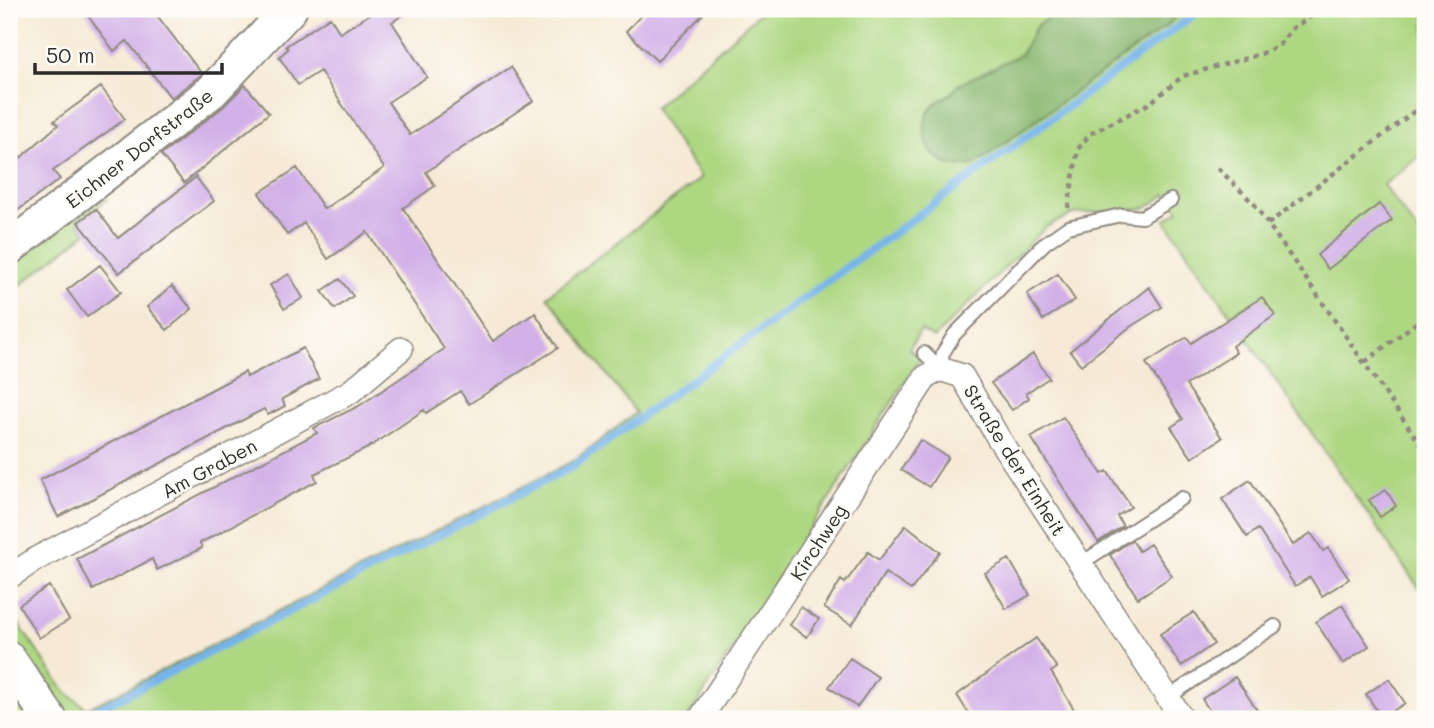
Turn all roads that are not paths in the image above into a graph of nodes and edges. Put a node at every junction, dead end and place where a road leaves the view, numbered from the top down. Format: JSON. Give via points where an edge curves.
{"nodes":[{"id":1,"x":290,"y":9,"type":"edge"},
{"id":2,"x":1171,"y":200,"type":"dead end"},
{"id":3,"x":9,"y":248,"type":"edge"},
{"id":4,"x":401,"y":349,"type":"dead end"},
{"id":5,"x":932,"y":361,"type":"junction"},
{"id":6,"x":1182,"y":498,"type":"dead end"},
{"id":7,"x":1080,"y":564,"type":"junction"},
{"id":8,"x":9,"y":577,"type":"edge"},
{"id":9,"x":1275,"y":626,"type":"dead end"},
{"id":10,"x":9,"y":659,"type":"edge"},
{"id":11,"x":1167,"y":698,"type":"junction"},
{"id":12,"x":50,"y":719,"type":"edge"},
{"id":13,"x":700,"y":719,"type":"edge"},
{"id":14,"x":1182,"y":719,"type":"edge"}],
"edges":[{"from":1,"to":3,"type":"main road","name":"Eichner Dorfstraße","via":[[211,92]]},
{"from":2,"to":5,"type":"lane","via":[[1142,217],[1121,215],[1068,226],[1045,243]]},
{"from":4,"to":8,"type":"street","name":"Am Graben","via":[[350,392]]},
{"from":5,"to":7,"type":"street","name":"Straße der Einheit","via":[[962,376]]},
{"from":5,"to":13,"type":"street","name":"Kirchweg","via":[[926,377]]},
{"from":6,"to":7,"type":"lane"},
{"from":7,"to":11,"type":"street","name":"Straße der Einheit"},
{"from":9,"to":11,"type":"lane"},
{"from":10,"to":12,"type":"main road"},
{"from":11,"to":14,"type":"street","name":"Straße der Einheit"}]}
